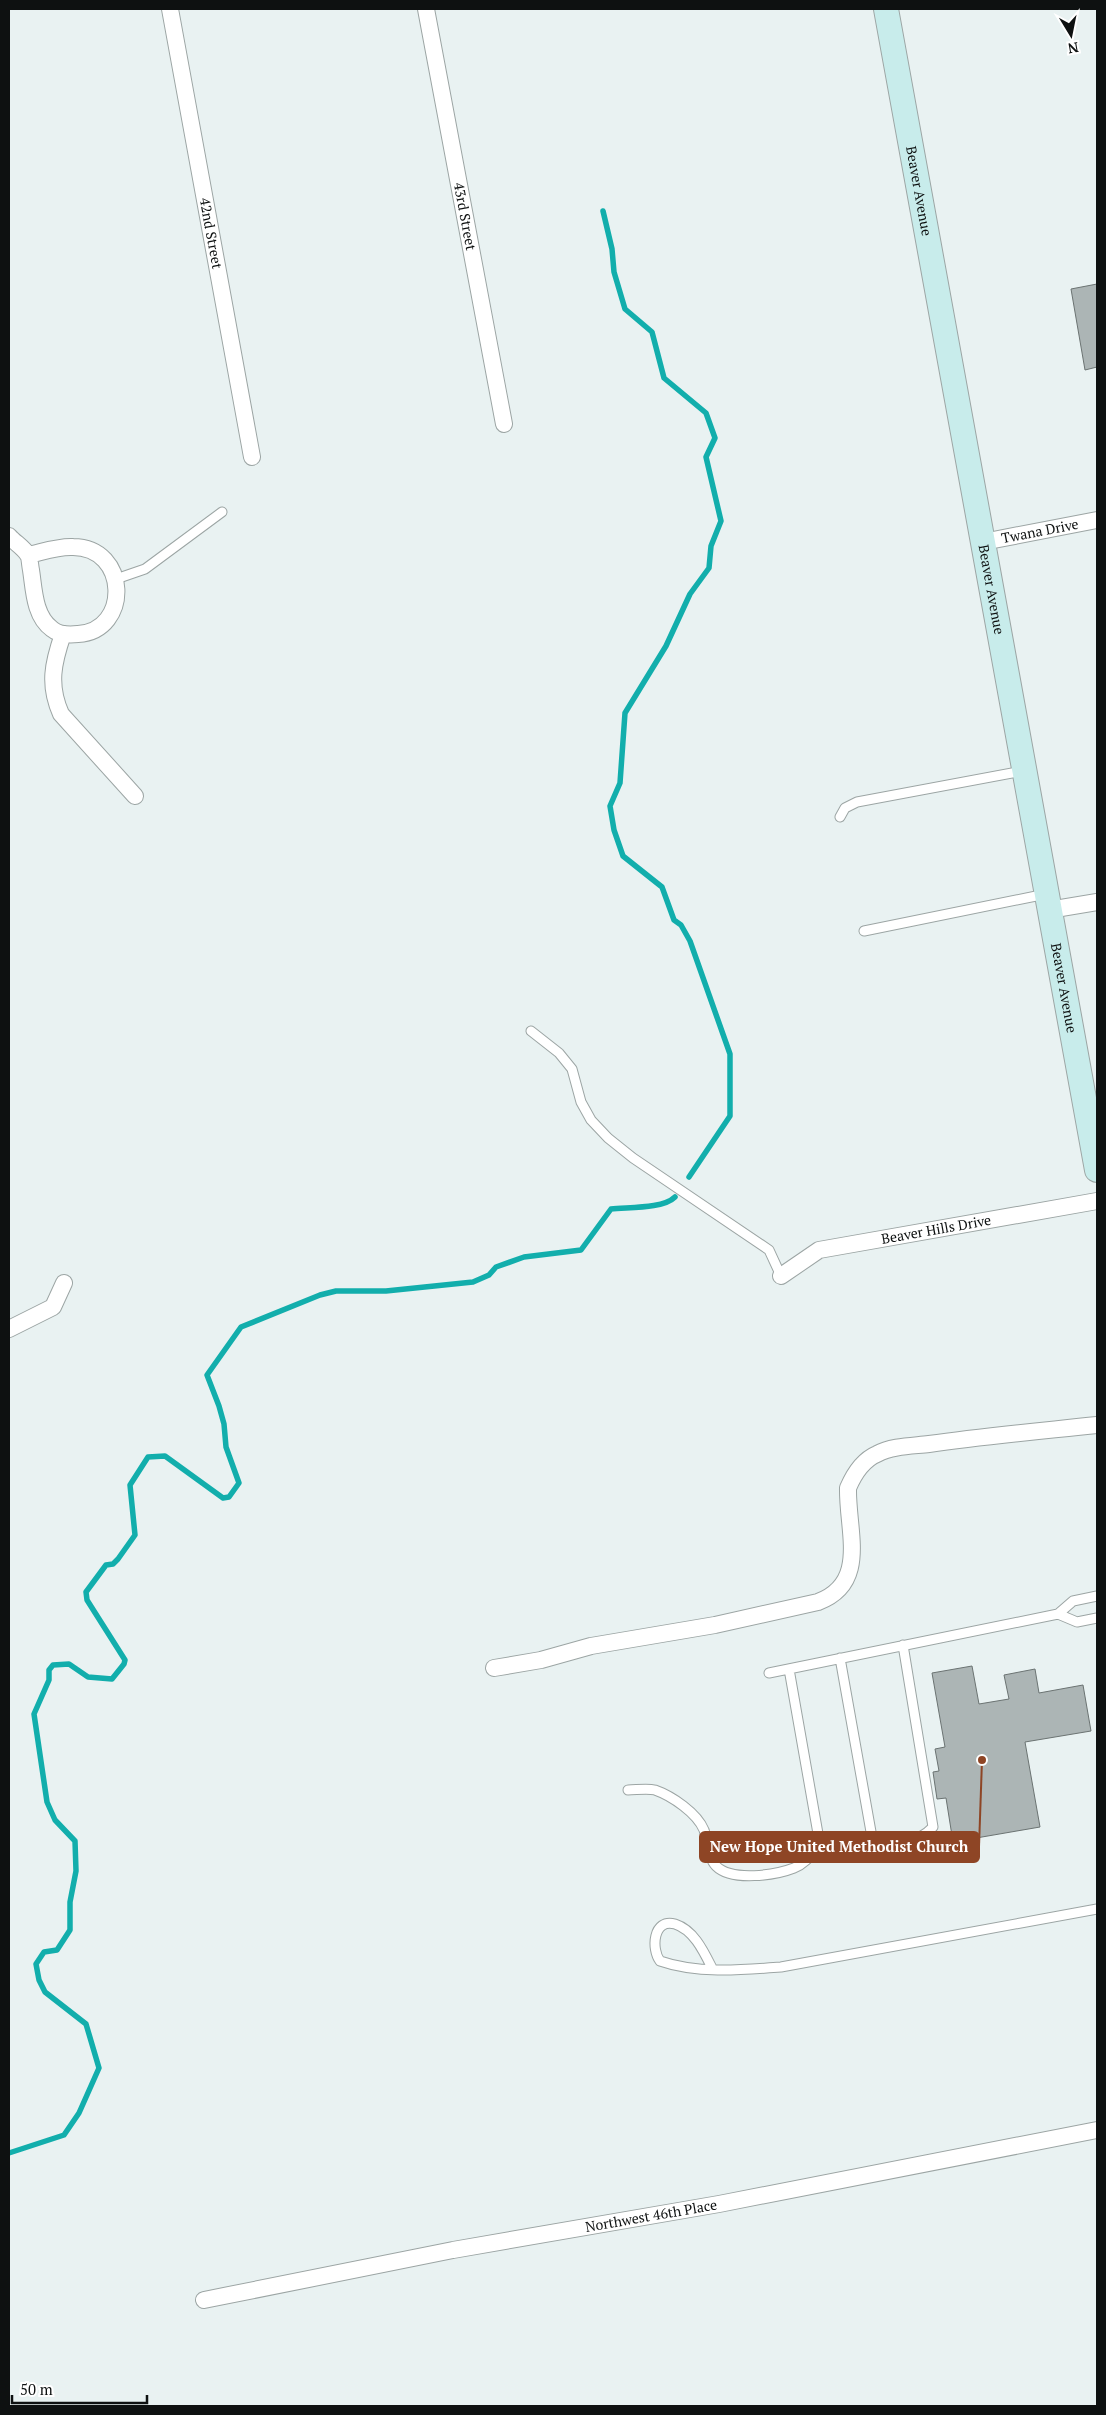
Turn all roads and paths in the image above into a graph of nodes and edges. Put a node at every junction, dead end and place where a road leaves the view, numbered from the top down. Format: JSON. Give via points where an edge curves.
{"nodes":[{"id":1,"x":170,"y":9,"type":"edge"},
{"id":2,"x":426,"y":9,"type":"edge"},
{"id":3,"x":886,"y":9,"type":"edge"},
{"id":4,"x":504,"y":424,"type":"dead end"},
{"id":5,"x":252,"y":457,"type":"dead end"},
{"id":6,"x":222,"y":512,"type":"dead end"},
{"id":7,"x":1097,"y":520,"type":"edge"},
{"id":8,"x":9,"y":536,"type":"edge"},
{"id":9,"x":983,"y":542,"type":"junction"},
{"id":10,"x":28,"y":555,"type":"junction"},
{"id":11,"x":116,"y":579,"type":"junction"},
{"id":12,"x":63,"y":634,"type":"junction"},
{"id":13,"x":1025,"y":771,"type":"junction"},
{"id":14,"x":135,"y":796,"type":"dead end"},
{"id":15,"x":840,"y":817,"type":"dead end"},
{"id":16,"x":1048,"y":902,"type":"junction"},
{"id":17,"x":1097,"y":902,"type":"edge"},
{"id":18,"x":864,"y":932,"type":"dead end"},
{"id":19,"x":531,"y":1031,"type":"dead end"},
{"id":20,"x":1097,"y":1170,"type":"edge"},
{"id":21,"x":1097,"y":1201,"type":"edge"},
{"id":22,"x":781,"y":1276,"type":"joint"},
{"id":23,"x":64,"y":1283,"type":"dead end"},
{"id":24,"x":9,"y":1329,"type":"edge"},
{"id":25,"x":1097,"y":1425,"type":"edge"},
{"id":26,"x":1097,"y":1596,"type":"edge"},
{"id":27,"x":1058,"y":1614,"type":"junction"},
{"id":28,"x":1097,"y":1618,"type":"edge"},
{"id":29,"x":903,"y":1645,"type":"junction"},
{"id":30,"x":840,"y":1658,"type":"junction"},
{"id":31,"x":494,"y":1668,"type":"dead end"},
{"id":32,"x":789,"y":1668,"type":"junction"},
{"id":33,"x":769,"y":1673,"type":"dead end"},
{"id":34,"x":628,"y":1790,"type":"dead end"},
{"id":35,"x":873,"y":1843,"type":"junction"},
{"id":36,"x":820,"y":1845,"type":"junction"},
{"id":37,"x":1097,"y":1909,"type":"edge"},
{"id":38,"x":712,"y":1968,"type":"junction"},
{"id":39,"x":1097,"y":2130,"type":"edge"},
{"id":40,"x":204,"y":2300,"type":"dead end"}],
"edges":[{"from":1,"to":5,"type":"street","name":"42nd Street"},
{"from":2,"to":4,"type":"street","name":"43rd Street"},
{"from":3,"to":9,"type":"main road","name":"Beaver Avenue"},
{"from":6,"to":11,"type":"lane","via":[[145,569]]},
{"from":7,"to":9,"type":"street","name":"Twana Drive"},
{"from":8,"to":10,"type":"street"},
{"from":9,"to":13,"type":"main road","name":"Beaver Avenue"},
{"from":10,"to":11,"type":"street","via":[[72,547],[87,549],[105,560]]},
{"from":10,"to":12,"type":"street","via":[[38,609],[52,630]]},
{"from":11,"to":12,"type":"street","via":[[114,608],[106,620],[83,634]]},
{"from":12,"to":14,"type":"street","via":[[54,662],[54,699],[61,714]]},
{"from":13,"to":15,"type":"lane","via":[[858,802],[845,808]]},
{"from":13,"to":16,"type":"main road","name":"Beaver Avenue"},
{"from":16,"to":17,"type":"street"},
{"from":16,"to":18,"type":"lane"},
{"from":16,"to":20,"type":"main road","name":"Beaver Avenue"},
{"from":19,"to":22,"type":"lane","via":[[559,1053],[572,1069],[581,1102],[591,1120],[608,1138],[769,1250]]},
{"from":21,"to":22,"type":"street","name":"Beaver Hills Drive","via":[[819,1250]]},
{"from":23,"to":24,"type":"street","via":[[53,1307]]},
{"from":25,"to":31,"type":"street","via":[[893,1449],[863,1463],[848,1488],[852,1565],[841,1589],[831,1597],[715,1624]]},
{"from":26,"to":27,"type":"lane","via":[[1073,1601]]},
{"from":27,"to":28,"type":"lane","via":[[1077,1622]]},
{"from":27,"to":29,"type":"lane"},
{"from":29,"to":30,"type":"lane"},
{"from":29,"to":35,"type":"lane","via":[[933,1827],[914,1840],[885,1845]]},
{"from":30,"to":32,"type":"lane"},
{"from":30,"to":35,"type":"lane"},
{"from":32,"to":33,"type":"lane"},
{"from":32,"to":36,"type":"lane"},
{"from":34,"to":36,"type":"lane","via":[[654,1790],[695,1814],[716,1867],[732,1874],[756,1876],[795,1868]]},
{"from":35,"to":36,"type":"lane","via":[[832,1853]]},
{"from":37,"to":38,"type":"lane","via":[[781,1967]]},
{"from":38,"to":38,"type":"lane","via":[[674,1966],[660,1961],[654,1944],[657,1931],[662,1925],[673,1923],[683,1928],[695,1938]]},
{"from":39,"to":40,"type":"street","name":"Northwest 46th Place"}]}
